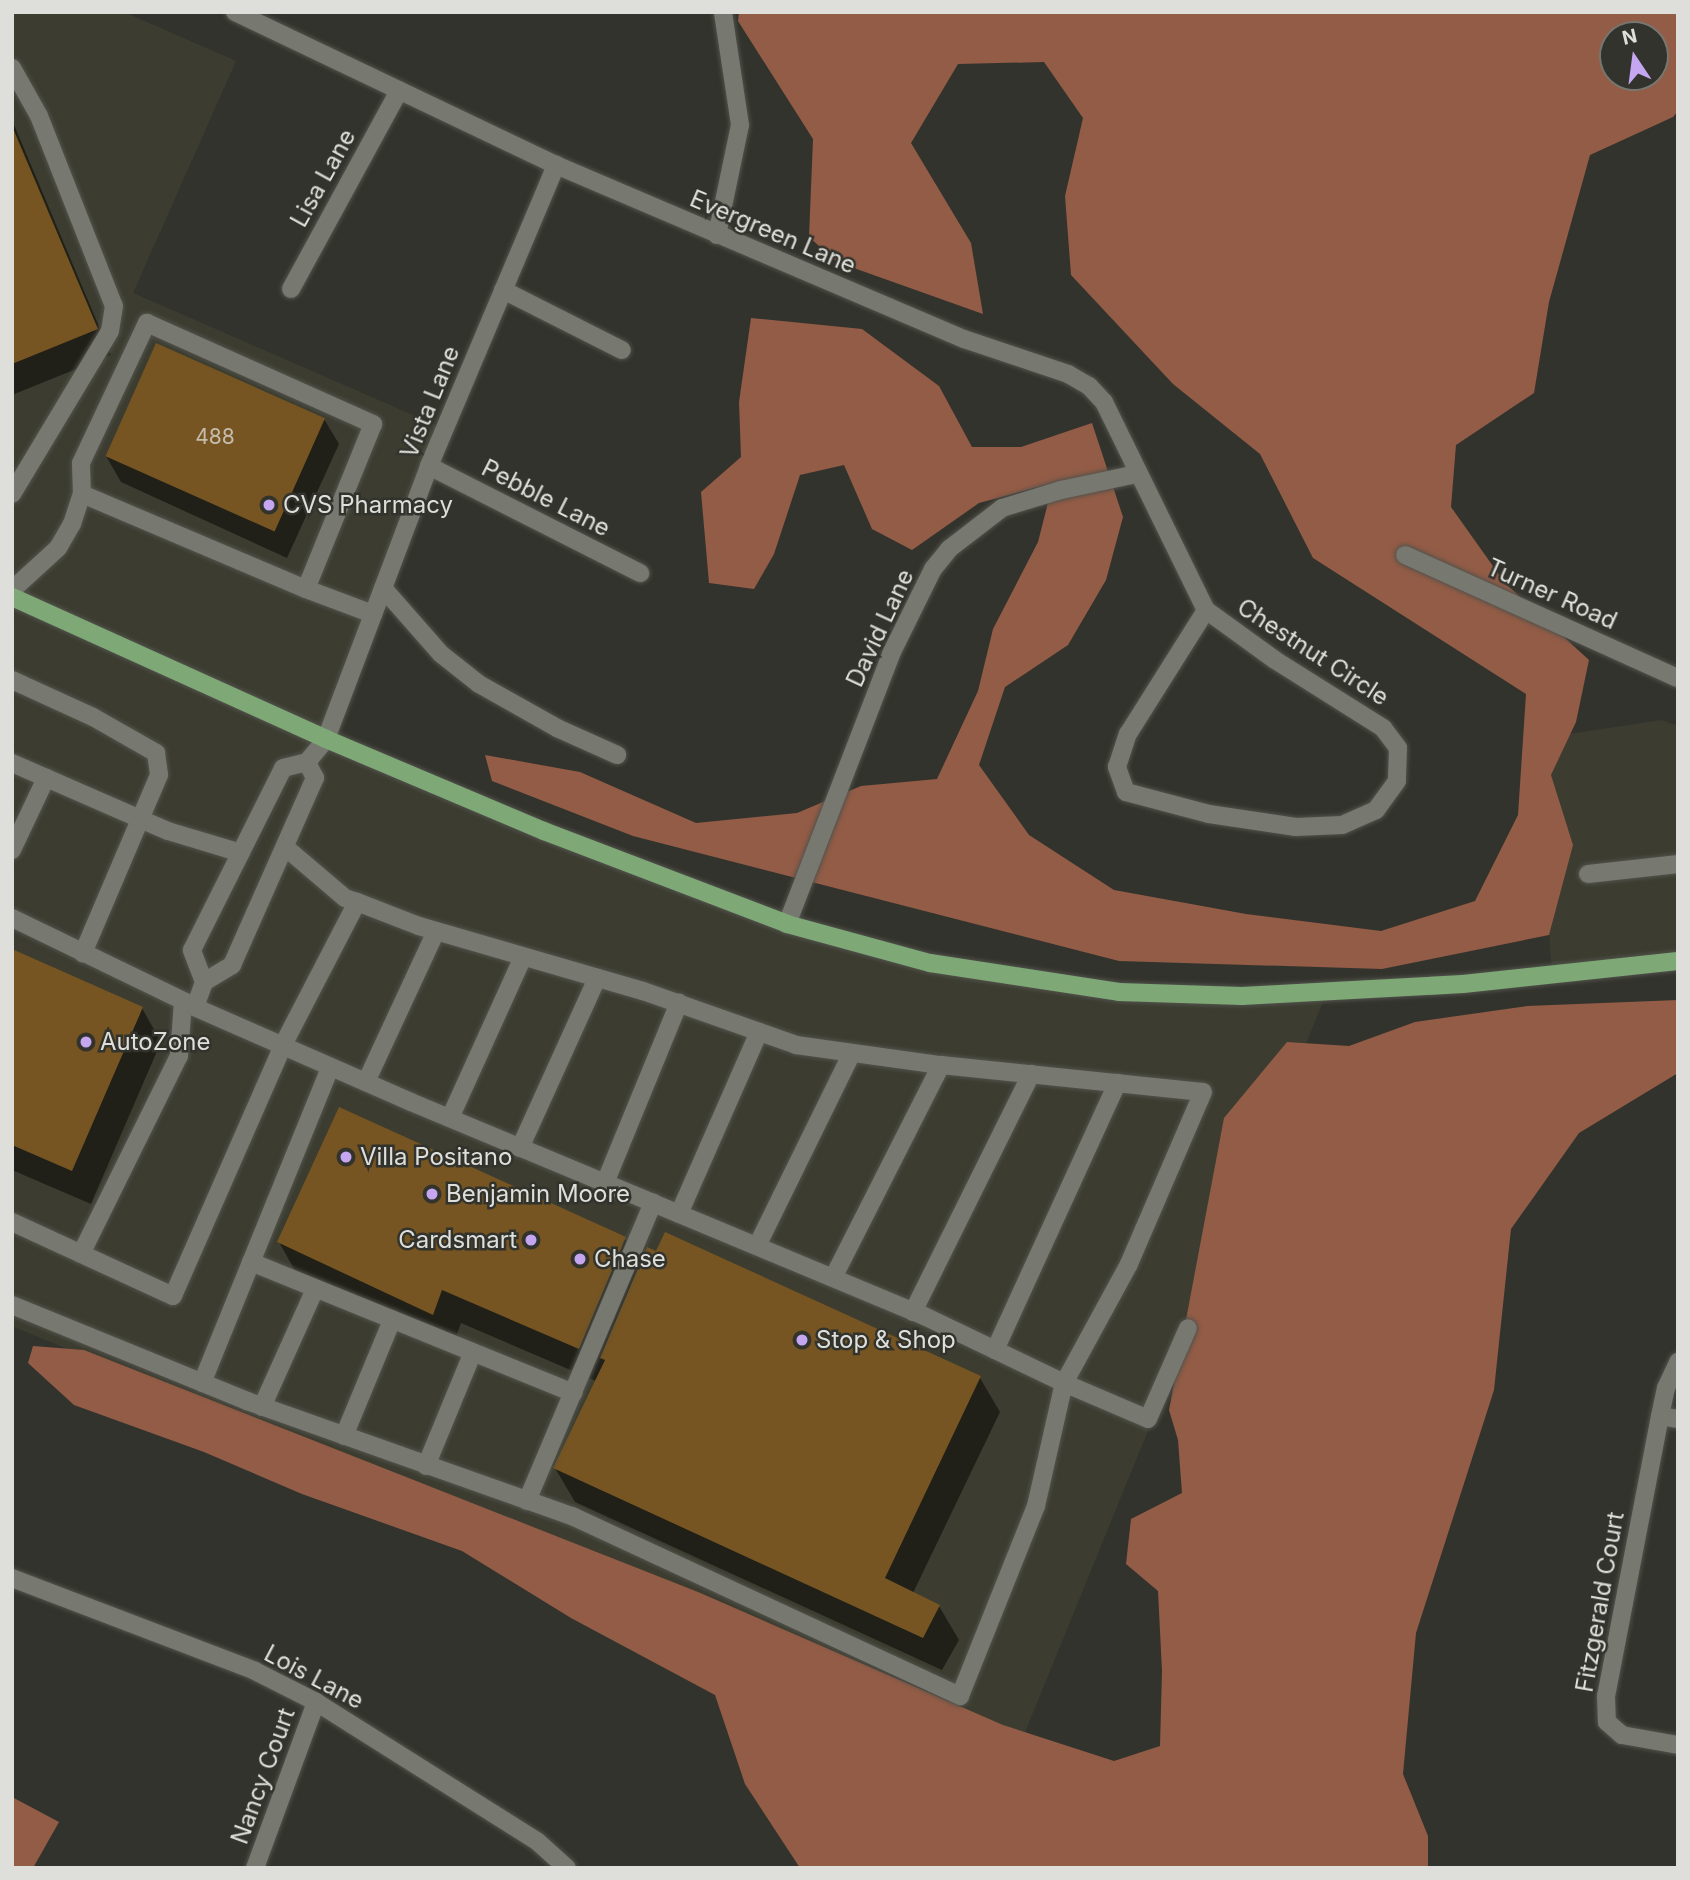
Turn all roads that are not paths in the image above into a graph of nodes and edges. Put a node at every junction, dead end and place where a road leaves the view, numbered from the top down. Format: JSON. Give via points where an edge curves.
{"nodes":[{"id":1,"x":234,"y":12,"type":"edge"},
{"id":2,"x":723,"y":12,"type":"edge"},
{"id":3,"x":12,"y":68,"type":"edge"},
{"id":4,"x":399,"y":91,"type":"junction"},
{"id":5,"x":556,"y":165,"type":"junction"},
{"id":6,"x":717,"y":234,"type":"junction"},
{"id":7,"x":291,"y":289,"type":"dead end"},
{"id":8,"x":503,"y":290,"type":"junction"},
{"id":9,"x":622,"y":350,"type":"dead end"},
{"id":10,"x":429,"y":466,"type":"junction"},
{"id":11,"x":1138,"y":474,"type":"junction"},
{"id":12,"x":12,"y":494,"type":"edge"},
{"id":13,"x":82,"y":494,"type":"junction"},
{"id":14,"x":1405,"y":555,"type":"dead end"},
{"id":15,"x":640,"y":573,"type":"dead end"},
{"id":16,"x":383,"y":588,"type":"junction"},
{"id":17,"x":306,"y":589,"type":"junction"},
{"id":18,"x":12,"y":590,"type":"edge"},
{"id":19,"x":12,"y":597,"type":"edge"},
{"id":20,"x":1206,"y":610,"type":"junction"},
{"id":21,"x":373,"y":614,"type":"junction"},
{"id":22,"x":1678,"y":678,"type":"edge"},
{"id":23,"x":12,"y":680,"type":"edge"},
{"id":24,"x":326,"y":739,"type":"junction"},
{"id":25,"x":617,"y":755,"type":"dead end"},
{"id":26,"x":307,"y":762,"type":"junction"},
{"id":27,"x":12,"y":763,"type":"edge"},
{"id":28,"x":46,"y":778,"type":"junction"},
{"id":29,"x":143,"y":820,"type":"junction"},
{"id":30,"x":285,"y":847,"type":"junction"},
{"id":31,"x":12,"y":850,"type":"edge"},
{"id":32,"x":241,"y":853,"type":"junction"},
{"id":33,"x":1678,"y":864,"type":"edge"},
{"id":34,"x":1588,"y":874,"type":"dead end"},
{"id":35,"x":351,"y":900,"type":"junction"},
{"id":36,"x":12,"y":918,"type":"edge"},
{"id":37,"x":786,"y":924,"type":"junction"},
{"id":38,"x":436,"y":931,"type":"junction"},
{"id":39,"x":83,"y":953,"type":"junction"},
{"id":40,"x":523,"y":957,"type":"junction"},
{"id":41,"x":1678,"y":961,"type":"edge"},
{"id":42,"x":597,"y":978,"type":"junction"},
{"id":43,"x":204,"y":982,"type":"junction"},
{"id":44,"x":679,"y":1003,"type":"junction"},
{"id":45,"x":189,"y":1004,"type":"junction"},
{"id":46,"x":759,"y":1032,"type":"junction"},
{"id":47,"x":284,"y":1045,"type":"junction"},
{"id":48,"x":852,"y":1053,"type":"junction"},
{"id":49,"x":941,"y":1065,"type":"junction"},
{"id":50,"x":330,"y":1067,"type":"junction"},
{"id":51,"x":1031,"y":1074,"type":"junction"},
{"id":52,"x":366,"y":1082,"type":"junction"},
{"id":53,"x":1117,"y":1083,"type":"junction"},
{"id":54,"x":450,"y":1118,"type":"junction"},
{"id":55,"x":520,"y":1147,"type":"junction"},
{"id":56,"x":605,"y":1183,"type":"junction"},
{"id":57,"x":653,"y":1203,"type":"junction"},
{"id":58,"x":679,"y":1214,"type":"junction"},
{"id":59,"x":12,"y":1222,"type":"edge"},
{"id":60,"x":757,"y":1246,"type":"junction"},
{"id":61,"x":81,"y":1254,"type":"junction"},
{"id":62,"x":251,"y":1262,"type":"junction"},
{"id":63,"x":833,"y":1278,"type":"junction"},
{"id":64,"x":315,"y":1289,"type":"junction"},
{"id":65,"x":12,"y":1305,"type":"edge"},
{"id":66,"x":913,"y":1312,"type":"junction"},
{"id":67,"x":392,"y":1320,"type":"junction"},
{"id":68,"x":1188,"y":1328,"type":"dead end"},
{"id":69,"x":995,"y":1350,"type":"junction"},
{"id":70,"x":473,"y":1352,"type":"junction"},
{"id":71,"x":1678,"y":1362,"type":"edge"},
{"id":72,"x":202,"y":1383,"type":"junction"},
{"id":73,"x":1064,"y":1383,"type":"junction"},
{"id":74,"x":573,"y":1393,"type":"junction"},
{"id":75,"x":262,"y":1406,"type":"junction"},
{"id":76,"x":1669,"y":1417,"type":"edge"},
{"id":77,"x":344,"y":1436,"type":"junction"},
{"id":78,"x":426,"y":1466,"type":"junction"},
{"id":79,"x":527,"y":1501,"type":"junction"},
{"id":80,"x":12,"y":1578,"type":"edge"},
{"id":81,"x":316,"y":1702,"type":"junction"},
{"id":82,"x":1678,"y":1745,"type":"edge"},
{"id":83,"x":255,"y":1868,"type":"edge"},
{"id":84,"x":567,"y":1868,"type":"edge"}],
"edges":[{"from":1,"to":4,"type":"street","name":"Evergreen Lane"},
{"from":2,"to":6,"type":"street","via":[[740,125]]},
{"from":3,"to":12,"type":"street","via":[[38,116],[114,306],[110,331]]},
{"from":4,"to":5,"type":"street","name":"Evergreen Lane"},
{"from":4,"to":7,"type":"street","name":"Lisa Lane"},
{"from":5,"to":6,"type":"street","name":"Evergreen Lane"},
{"from":5,"to":8,"type":"street","name":"Vista Lane"},
{"from":6,"to":11,"type":"street","name":"Evergreen Lane","via":[[964,339],[1068,374],[1104,402]]},
{"from":8,"to":9,"type":"street"},
{"from":8,"to":10,"type":"street","name":"Vista Lane"},
{"from":10,"to":15,"type":"street","name":"Pebble Lane"},
{"from":10,"to":16,"type":"street","name":"Vista Lane"},
{"from":11,"to":20,"type":"street","name":"Chestnut Circle"},
{"from":11,"to":37,"type":"street","name":"David Lane","via":[[1002,508],[949,549],[933,569],[891,654]]},
{"from":13,"to":17,"type":"street"},
{"from":13,"to":17,"type":"street","via":[[81,463],[148,323],[373,424]]},
{"from":13,"to":18,"type":"street","via":[[58,548]]},
{"from":14,"to":22,"type":"street","name":"Turner Road"},
{"from":16,"to":21,"type":"street","name":"Vista Lane"},
{"from":16,"to":25,"type":"street","via":[[441,654],[479,684]]},
{"from":17,"to":21,"type":"street"},
{"from":19,"to":24,"type":"main road"},
{"from":20,"to":20,"type":"street","name":"Chestnut Circle","via":[[1128,734],[1117,767],[1126,792],[1209,814],[1296,827],[1342,825],[1376,810],[1397,781],[1398,748],[1383,728]]},
{"from":21,"to":24,"type":"street","name":"Vista Lane"},
{"from":23,"to":29,"type":"street","via":[[93,717],[156,753],[159,775]]},
{"from":24,"to":26,"type":"street","name":"Vista Lane"},
{"from":24,"to":37,"type":"main road","via":[[544,831]]},
{"from":26,"to":30,"type":"street","via":[[315,778]]},
{"from":26,"to":32,"type":"street","via":[[283,768]]},
{"from":27,"to":28,"type":"street"},
{"from":28,"to":29,"type":"street"},
{"from":28,"to":31,"type":"street"},
{"from":29,"to":32,"type":"street"},
{"from":29,"to":39,"type":"street"},
{"from":30,"to":35,"type":"street"},
{"from":30,"to":43,"type":"street","via":[[232,965]]},
{"from":32,"to":43,"type":"street","via":[[192,950]]},
{"from":33,"to":34,"type":"street"},
{"from":35,"to":38,"type":"street"},
{"from":35,"to":47,"type":"street"},
{"from":36,"to":39,"type":"street"},
{"from":37,"to":41,"type":"main road","via":[[930,963],[1119,992],[1303,993],[1463,984]]},
{"from":38,"to":40,"type":"street"},
{"from":38,"to":52,"type":"street"},
{"from":39,"to":45,"type":"street"},
{"from":40,"to":42,"type":"street"},
{"from":40,"to":54,"type":"street"},
{"from":42,"to":44,"type":"street"},
{"from":42,"to":55,"type":"street"},
{"from":43,"to":45,"type":"street"},
{"from":44,"to":46,"type":"street"},
{"from":44,"to":56,"type":"street"},
{"from":45,"to":47,"type":"street"},
{"from":45,"to":61,"type":"street","via":[[179,1056]]},
{"from":46,"to":48,"type":"street","via":[[796,1045]]},
{"from":46,"to":58,"type":"street"},
{"from":47,"to":50,"type":"street"},
{"from":47,"to":61,"type":"street","via":[[173,1296]]},
{"from":48,"to":49,"type":"street"},
{"from":48,"to":60,"type":"street"},
{"from":49,"to":51,"type":"street"},
{"from":49,"to":63,"type":"street"},
{"from":50,"to":52,"type":"street"},
{"from":50,"to":62,"type":"street"},
{"from":51,"to":53,"type":"street"},
{"from":51,"to":66,"type":"street"},
{"from":52,"to":54,"type":"street"},
{"from":53,"to":69,"type":"street"},
{"from":53,"to":73,"type":"street","via":[[1203,1092],[1129,1264]]},
{"from":54,"to":55,"type":"street"},
{"from":55,"to":56,"type":"street"},
{"from":56,"to":57,"type":"street"},
{"from":57,"to":58,"type":"street"},
{"from":57,"to":74,"type":"street"},
{"from":58,"to":60,"type":"street"},
{"from":59,"to":61,"type":"street"},
{"from":60,"to":63,"type":"street"},
{"from":62,"to":64,"type":"street"},
{"from":62,"to":72,"type":"street"},
{"from":63,"to":66,"type":"street"},
{"from":64,"to":67,"type":"street"},
{"from":64,"to":75,"type":"street"},
{"from":65,"to":72,"type":"street"},
{"from":66,"to":69,"type":"street"},
{"from":67,"to":70,"type":"street"},
{"from":67,"to":77,"type":"street"},
{"from":68,"to":73,"type":"street","via":[[1148,1419]]},
{"from":69,"to":73,"type":"street"},
{"from":70,"to":74,"type":"street"},
{"from":70,"to":78,"type":"street"},
{"from":71,"to":76,"type":"street","name":"Fitzgerald Court","via":[[1666,1388]]},
{"from":72,"to":75,"type":"street"},
{"from":73,"to":79,"type":"street","via":[[1037,1506],[960,1696],[572,1516]]},
{"from":74,"to":79,"type":"street"},
{"from":75,"to":77,"type":"street"},
{"from":76,"to":82,"type":"street","name":"Fitzgerald Court","via":[[1606,1709],[1607,1722],[1622,1735]]},
{"from":77,"to":78,"type":"street"},
{"from":78,"to":79,"type":"street"},
{"from":80,"to":81,"type":"street","name":"Lois Lane","via":[[255,1671]]},
{"from":81,"to":83,"type":"street","name":"Nancy Court"},
{"from":81,"to":84,"type":"street","name":"Lois Lane","via":[[538,1842]]}]}
